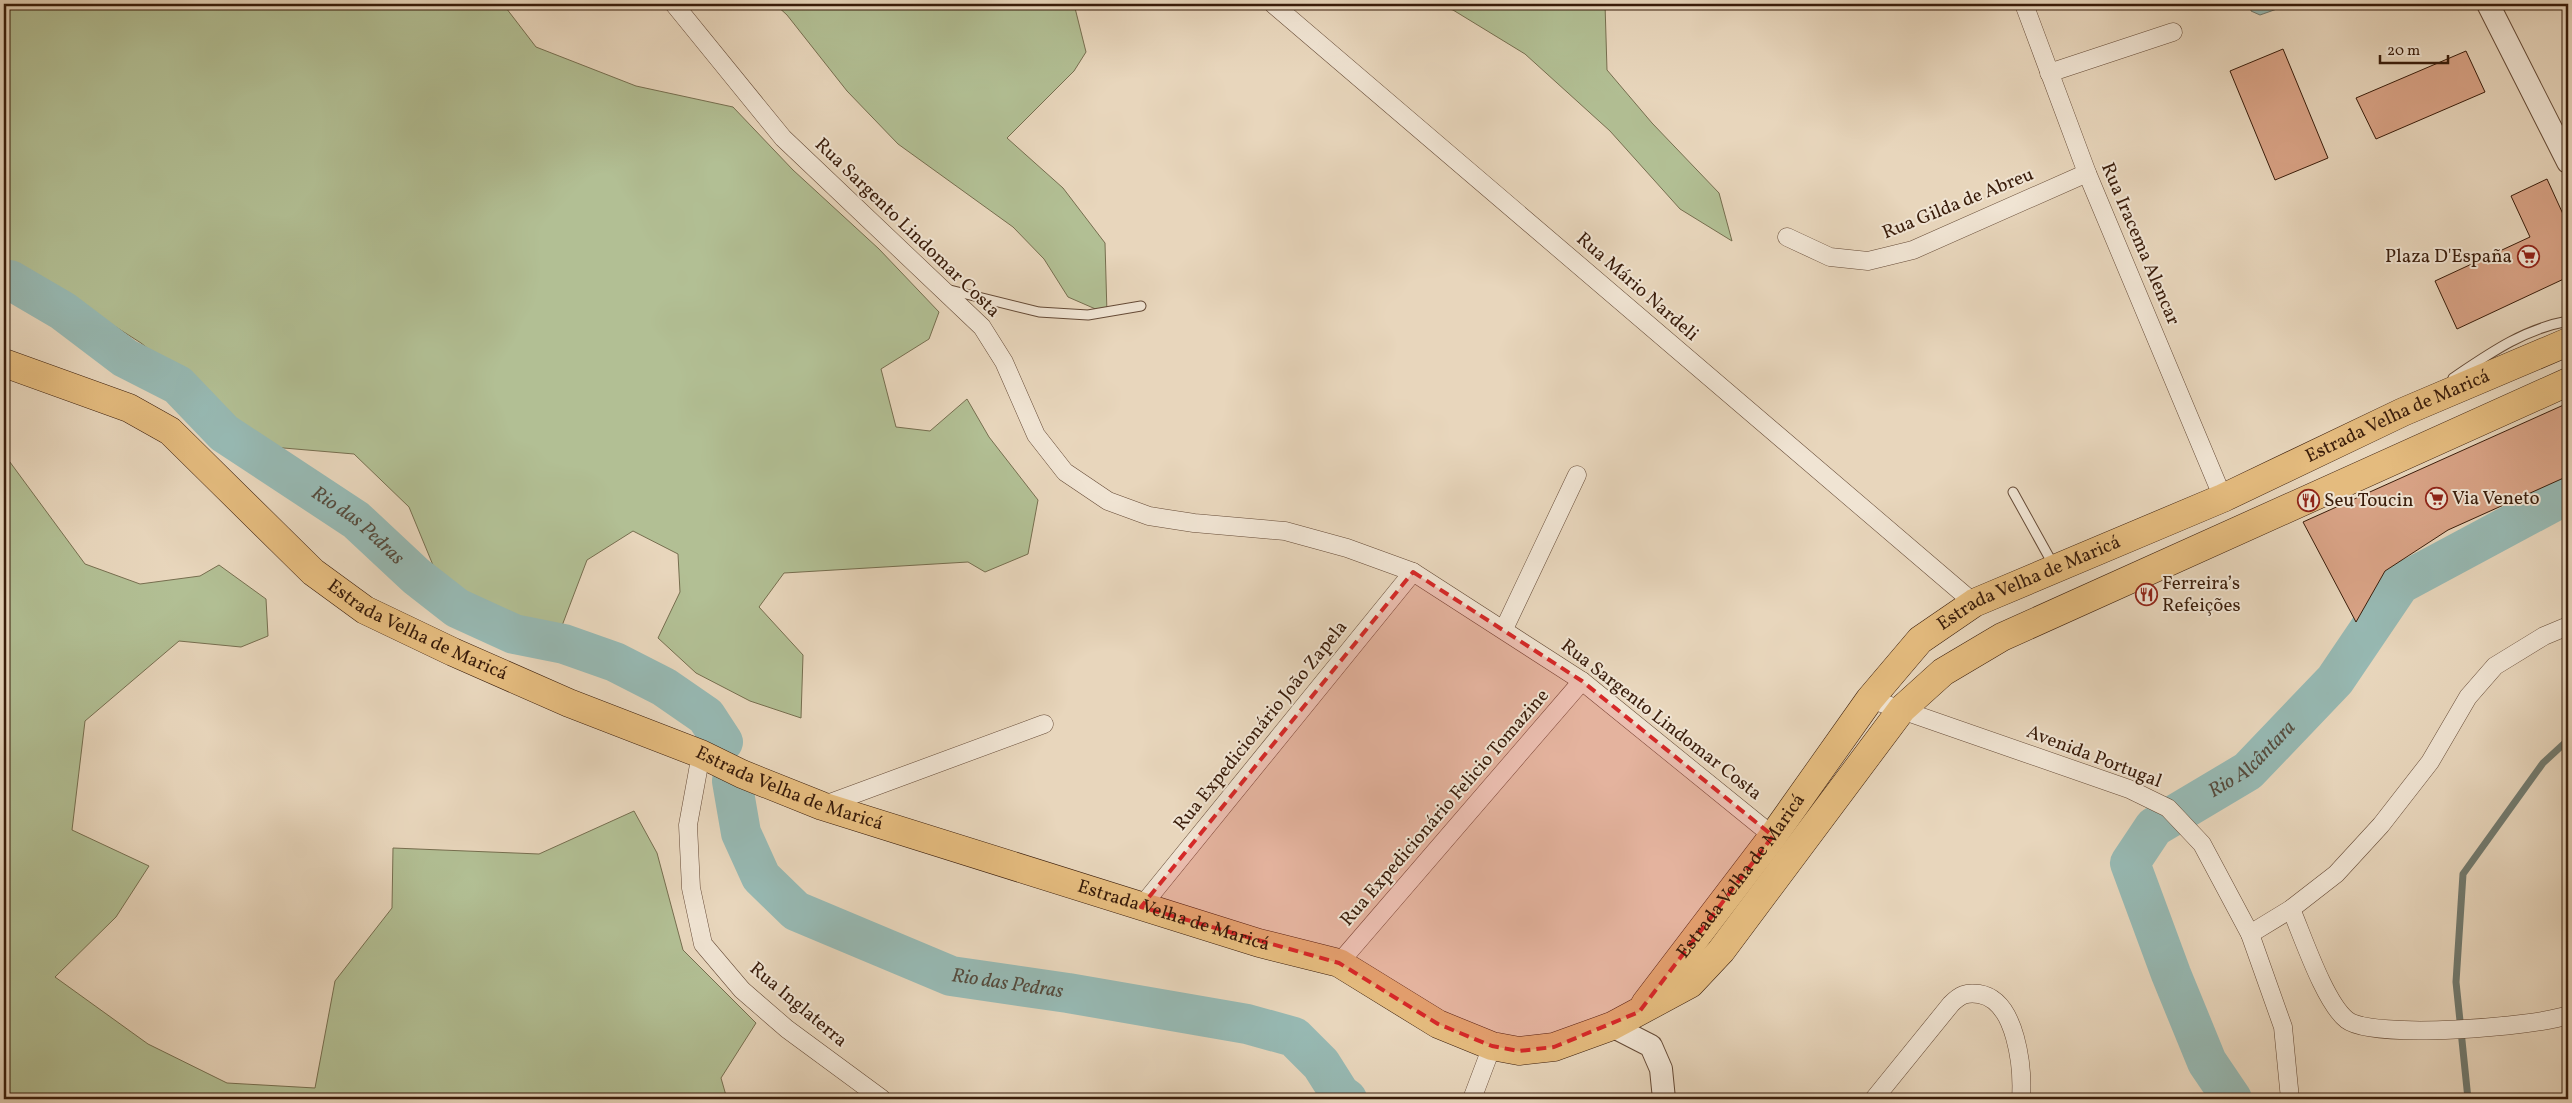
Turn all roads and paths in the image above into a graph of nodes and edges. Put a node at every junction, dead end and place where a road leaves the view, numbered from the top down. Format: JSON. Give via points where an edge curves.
{"nodes":[{"id":1,"x":674,"y":4,"type":"edge"},
{"id":2,"x":1272,"y":4,"type":"edge"},
{"id":3,"x":2024,"y":4,"type":"edge"},
{"id":4,"x":2485,"y":5,"type":"edge"},
{"id":5,"x":2173,"y":32,"type":"dead end"},
{"id":6,"x":2049,"y":73,"type":"junction"},
{"id":7,"x":2568,"y":162,"type":"edge"},
{"id":8,"x":2087,"y":173,"type":"junction"},
{"id":9,"x":1787,"y":237,"type":"dead end"},
{"id":10,"x":943,"y":288,"type":"junction"},
{"id":11,"x":1141,"y":306,"type":"dead end"},
{"id":12,"x":2568,"y":320,"type":"edge"},
{"id":13,"x":2568,"y":342,"type":"edge"},
{"id":14,"x":4,"y":363,"type":"edge"},
{"id":15,"x":2568,"y":382,"type":"edge"},
{"id":16,"x":2403,"y":412,"type":"junction"},
{"id":17,"x":1577,"y":475,"type":"dead end"},
{"id":18,"x":2013,"y":492,"type":"dead end"},
{"id":19,"x":2223,"y":498,"type":"junction"},
{"id":20,"x":2055,"y":568,"type":"junction"},
{"id":21,"x":1414,"y":572,"type":"junction"},
{"id":22,"x":1974,"y":604,"type":"junction"},
{"id":23,"x":2568,"y":626,"type":"edge"},
{"id":24,"x":1504,"y":628,"type":"junction"},
{"id":25,"x":1582,"y":681,"type":"junction"},
{"id":26,"x":1870,"y":699,"type":"junction"},
{"id":27,"x":1902,"y":709,"type":"junction"},
{"id":28,"x":1044,"y":724,"type":"dead end"},
{"id":29,"x":701,"y":754,"type":"junction"},
{"id":30,"x":822,"y":806,"type":"junction"},
{"id":31,"x":1773,"y":836,"type":"junction"},
{"id":32,"x":1141,"y":907,"type":"junction"},
{"id":33,"x":2291,"y":909,"type":"junction"},
{"id":34,"x":2250,"y":934,"type":"junction"},
{"id":35,"x":1339,"y":963,"type":"junction"},
{"id":36,"x":1638,"y":1012,"type":"junction"},
{"id":37,"x":2568,"y":1015,"type":"edge"},
{"id":38,"x":1612,"y":1026,"type":"junction"},
{"id":39,"x":1492,"y":1046,"type":"junction"},
{"id":40,"x":882,"y":1099,"type":"edge"},
{"id":41,"x":1472,"y":1099,"type":"edge"},
{"id":42,"x":1664,"y":1099,"type":"edge"},
{"id":43,"x":1874,"y":1099,"type":"edge"},
{"id":44,"x":2021,"y":1099,"type":"edge"},
{"id":45,"x":2290,"y":1099,"type":"edge"}],
"edges":[{"from":1,"to":10,"type":"street","name":"Rua Sargento Lindomar Costa","via":[[783,138]]},
{"from":2,"to":22,"type":"street","name":"Rua Mário Nardeli"},
{"from":3,"to":6,"type":"street","name":"Rua Iracema Alencar"},
{"from":4,"to":7,"type":"street"},
{"from":5,"to":6,"type":"street"},
{"from":6,"to":8,"type":"street","name":"Rua Iracema Alencar"},
{"from":8,"to":9,"type":"street","name":"Rua Gilda de Abreu","via":[[1913,250],[1868,262],[1830,257]]},
{"from":8,"to":19,"type":"street","name":"Rua Iracema Alencar"},
{"from":10,"to":11,"type":"lane","via":[[1039,312],[1088,316]]},
{"from":10,"to":21,"type":"street","name":"Rua Sargento Lindomar Costa","via":[[982,326],[1004,362],[1036,435],[1065,472],[1108,502],[1167,519],[1285,531],[1347,548]]},
{"from":12,"to":16,"type":"lane","via":[[2548,324],[2508,341]]},
{"from":13,"to":16,"type":"main road","name":"Estrada Velha de Maricá"},
{"from":14,"to":29,"type":"main road","name":"Estrada Velha de Maricá","via":[[129,408],[170,431],[313,572],[365,610],[569,703]]},
{"from":15,"to":27,"type":"main road","name":"Estrada Velha de Maricá","via":[[2002,637],[1942,672]]},
{"from":16,"to":19,"type":"main road","name":"Estrada Velha de Maricá"},
{"from":17,"to":24,"type":"street"},
{"from":18,"to":20,"type":"lane"},
{"from":19,"to":20,"type":"main road","name":"Estrada Velha de Maricá"},
{"from":20,"to":22,"type":"main road","name":"Estrada Velha de Maricá"},
{"from":21,"to":24,"type":"street","name":"Rua Sargento Lindomar Costa"},
{"from":21,"to":32,"type":"street","name":"Rua Expedicionário João Zapela"},
{"from":22,"to":26,"type":"main road","name":"Estrada Velha de Maricá","via":[[1920,640]]},
{"from":23,"to":33,"type":"street","via":[[2544,636],[2495,666],[2468,697],[2430,762],[2381,825],[2336,874]]},
{"from":24,"to":25,"type":"street","name":"Rua Sargento Lindomar Costa"},
{"from":25,"to":31,"type":"street","name":"Rua Sargento Lindomar Costa"},
{"from":25,"to":35,"type":"street","name":"Rua Expedicionário Felicio Tomazine"},
{"from":26,"to":27,"type":"street","name":"Avenida Portugal"},
{"from":26,"to":31,"type":"main road","name":"Estrada Velha de Maricá"},
{"from":27,"to":34,"type":"street","name":"Avenida Portugal","via":[[2129,789],[2168,808],[2202,844]]},
{"from":27,"to":36,"type":"main road","name":"Estrada Velha de Maricá","via":[[1704,970],[1690,984]]},
{"from":28,"to":30,"type":"street"},
{"from":29,"to":30,"type":"main road","name":"Estrada Velha de Maricá"},
{"from":29,"to":40,"type":"street","name":"Rua Inglaterra","via":[[688,825],[691,888],[703,944],[742,990],[787,1029]]},
{"from":30,"to":32,"type":"main road","name":"Estrada Velha de Maricá"},
{"from":31,"to":36,"type":"main road","name":"Estrada Velha de Maricá"},
{"from":32,"to":35,"type":"main road","name":"Estrada Velha de Maricá"},
{"from":33,"to":34,"type":"street"},
{"from":33,"to":37,"type":"street","via":[[2332,1002],[2348,1021],[2371,1029],[2404,1032],[2542,1021]]},
{"from":34,"to":45,"type":"street","name":"Avenida Portugal","via":[[2283,1027]]},
{"from":35,"to":39,"type":"main road","name":"Estrada Velha de Maricá","via":[[1438,1024]]},
{"from":36,"to":38,"type":"main road","name":"Estrada Velha de Maricá"},
{"from":38,"to":39,"type":"main road","name":"Estrada Velha de Maricá","via":[[1554,1047],[1519,1051]]},
{"from":38,"to":42,"type":"street","via":[[1651,1046],[1661,1069]]},
{"from":39,"to":41,"type":"street"},
{"from":43,"to":44,"type":"street","via":[[1959,995],[1970,993],[1985,995],[2001,1009],[2012,1028],[2018,1046]]}]}
